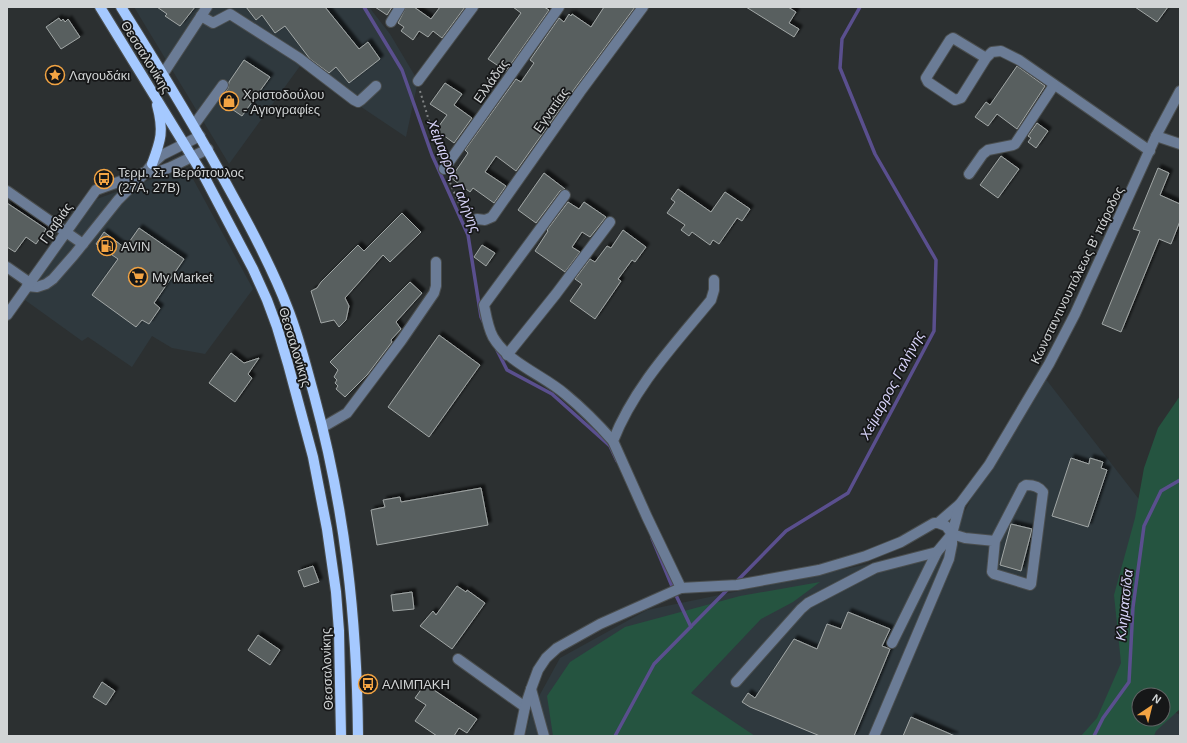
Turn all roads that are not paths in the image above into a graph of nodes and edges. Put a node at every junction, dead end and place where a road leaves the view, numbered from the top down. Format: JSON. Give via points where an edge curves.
{"nodes":[{"id":1,"x":100,"y":7,"type":"edge"},
{"id":2,"x":121,"y":7,"type":"edge"},
{"id":3,"x":207,"y":7,"type":"edge"},
{"id":4,"x":400,"y":7,"type":"edge"},
{"id":5,"x":472,"y":7,"type":"edge"},
{"id":6,"x":559,"y":7,"type":"edge"},
{"id":7,"x":643,"y":7,"type":"edge"},
{"id":8,"x":201,"y":16,"type":"junction"},
{"id":9,"x":391,"y":22,"type":"dead end"},
{"id":10,"x":986,"y":58,"type":"junction"},
{"id":11,"x":163,"y":74,"type":"junction"},
{"id":12,"x":418,"y":81,"type":"dead end"},
{"id":13,"x":223,"y":85,"type":"dead end"},
{"id":14,"x":1054,"y":85,"type":"junction"},
{"id":15,"x":376,"y":86,"type":"dead end"},
{"id":16,"x":1180,"y":91,"type":"edge"},
{"id":17,"x":154,"y":95,"type":"junction"},
{"id":18,"x":194,"y":125,"type":"junction"},
{"id":19,"x":200,"y":136,"type":"junction"},
{"id":20,"x":1156,"y":136,"type":"junction"},
{"id":21,"x":185,"y":144,"type":"junction"},
{"id":22,"x":1180,"y":144,"type":"edge"},
{"id":23,"x":208,"y":150,"type":"junction"},
{"id":24,"x":1150,"y":151,"type":"junction"},
{"id":25,"x":192,"y":157,"type":"junction"},
{"id":26,"x":149,"y":168,"type":"junction"},
{"id":27,"x":444,"y":169,"type":"dead end"},
{"id":28,"x":969,"y":174,"type":"dead end"},
{"id":29,"x":7,"y":191,"type":"edge"},
{"id":30,"x":565,"y":195,"type":"dead end"},
{"id":31,"x":476,"y":219,"type":"dead end"},
{"id":32,"x":610,"y":222,"type":"dead end"},
{"id":33,"x":66,"y":232,"type":"junction"},
{"id":34,"x":83,"y":244,"type":"junction"},
{"id":35,"x":436,"y":262,"type":"dead end"},
{"id":36,"x":7,"y":267,"type":"edge"},
{"id":37,"x":714,"y":280,"type":"dead end"},
{"id":38,"x":29,"y":285,"type":"junction"},
{"id":39,"x":7,"y":315,"type":"edge"},
{"id":40,"x":508,"y":355,"type":"junction"},
{"id":41,"x":323,"y":427,"type":"junction"},
{"id":42,"x":614,"y":440,"type":"junction"},
{"id":43,"x":960,"y":504,"type":"junction"},
{"id":44,"x":940,"y":523,"type":"junction"},
{"id":45,"x":952,"y":534,"type":"junction"},
{"id":46,"x":995,"y":541,"type":"junction"},
{"id":47,"x":937,"y":552,"type":"junction"},
{"id":48,"x":681,"y":588,"type":"junction"},
{"id":49,"x":892,"y":643,"type":"dead end"},
{"id":50,"x":458,"y":659,"type":"dead end"},
{"id":51,"x":736,"y":682,"type":"dead end"},
{"id":52,"x":531,"y":689,"type":"junction"},
{"id":53,"x":525,"y":707,"type":"junction"},
{"id":54,"x":341,"y":736,"type":"edge"},
{"id":55,"x":358,"y":736,"type":"edge"},
{"id":56,"x":519,"y":736,"type":"edge"},
{"id":57,"x":544,"y":736,"type":"edge"},
{"id":58,"x":874,"y":736,"type":"edge"}],
"edges":[{"from":1,"to":17,"type":"main road","name":"Θεσσαλονίκης"},
{"from":2,"to":11,"type":"main road","name":"Θεσσαλονίκης"},
{"from":3,"to":8,"type":"street"},
{"from":4,"to":9,"type":"street"},
{"from":5,"to":12,"type":"street"},
{"from":6,"to":27,"type":"street","name":"Ελλάδας"},
{"from":7,"to":31,"type":"street","name":"Εγνατίας","via":[[492,217],[485,220]]},
{"from":8,"to":11,"type":"street"},
{"from":8,"to":15,"type":"street","via":[[213,23],[230,14],[299,58],[358,102]]},
{"from":10,"to":10,"type":"street","via":[[961,98],[955,100],[926,78],[953,38]]},
{"from":10,"to":14,"type":"street","via":[[996,50],[1001,51]]},
{"from":11,"to":18,"type":"main road","name":"Θεσσαλονίκης"},
{"from":13,"to":18,"type":"street"},
{"from":14,"to":24,"type":"street"},
{"from":14,"to":28,"type":"street","via":[[1015,144],[988,150]]},
{"from":16,"to":20,"type":"street","name":"Κωνσταντινουπόλεως Β' πάροδος"},
{"from":17,"to":21,"type":"main road","name":"Θεσσαλονίκης"},
{"from":17,"to":26,"type":"main road","via":[[162,133]]},
{"from":18,"to":19,"type":"main road","name":"Θεσσαλονίκης"},
{"from":19,"to":21,"type":"street","name":"Γραβιάς"},
{"from":19,"to":23,"type":"main road","name":"Θεσσαλονίκης"},
{"from":20,"to":22,"type":"street"},
{"from":20,"to":24,"type":"street","name":"Κωνσταντινουπόλεως Β' πάροδος"},
{"from":21,"to":25,"type":"main road","name":"Θεσσαλονίκης"},
{"from":21,"to":26,"type":"street","name":"Γραβιάς","via":[[162,155]]},
{"from":23,"to":25,"type":"street","name":"Γραβιάς"},
{"from":23,"to":41,"type":"main road","name":"Θεσσαλονίκης","via":[[253,232],[288,309]]},
{"from":24,"to":43,"type":"street","name":"Κωνσταντινουπόλεως Β' πάροδος","via":[[1062,341],[989,465]]},
{"from":25,"to":26,"type":"street","name":"Γραβιάς","via":[[158,172]]},
{"from":25,"to":54,"type":"main road","name":"Θεσσαλονίκης","via":[[267,300],[288,364],[327,528],[336,592]]},
{"from":26,"to":33,"type":"street","name":"Γραβιάς","via":[[96,190]]},
{"from":26,"to":34,"type":"street","via":[[118,200]]},
{"from":29,"to":33,"type":"street"},
{"from":30,"to":40,"type":"street","via":[[484,305],[492,336]]},
{"from":32,"to":40,"type":"street"},
{"from":33,"to":34,"type":"street"},
{"from":33,"to":38,"type":"street","name":"Γραβιάς"},
{"from":34,"to":38,"type":"street","via":[[53,279],[46,284]]},
{"from":35,"to":41,"type":"street","via":[[434,293],[348,413]]},
{"from":36,"to":38,"type":"street"},
{"from":37,"to":42,"type":"street","via":[[710,300],[642,386],[620,422]]},
{"from":38,"to":39,"type":"street","name":"Γραβιάς"},
{"from":40,"to":42,"type":"street","via":[[564,393]]},
{"from":41,"to":55,"type":"main road","name":"Θεσσαλονίκης","via":[[342,517],[348,565],[358,684]]},
{"from":42,"to":48,"type":"street","via":[[646,517]]},
{"from":43,"to":44,"type":"street"},
{"from":43,"to":45,"type":"street"},
{"from":44,"to":45,"type":"street","via":[[950,529]]},
{"from":44,"to":48,"type":"street","via":[[934,523],[901,542],[866,556],[819,570],[738,585]]},
{"from":45,"to":46,"type":"street"},
{"from":45,"to":47,"type":"street"},
{"from":45,"to":58,"type":"street","via":[[948,559]]},
{"from":46,"to":46,"type":"street","via":[[992,572],[1030,585],[1043,492],[1041,489],[1029,485],[1023,487]]},
{"from":47,"to":49,"type":"street"},
{"from":47,"to":51,"type":"street","via":[[875,568],[808,603]]},
{"from":48,"to":52,"type":"street","via":[[600,624],[557,648],[538,670]]},
{"from":50,"to":53,"type":"street"},
{"from":52,"to":53,"type":"street"},
{"from":52,"to":57,"type":"street"},
{"from":53,"to":56,"type":"street"}]}
